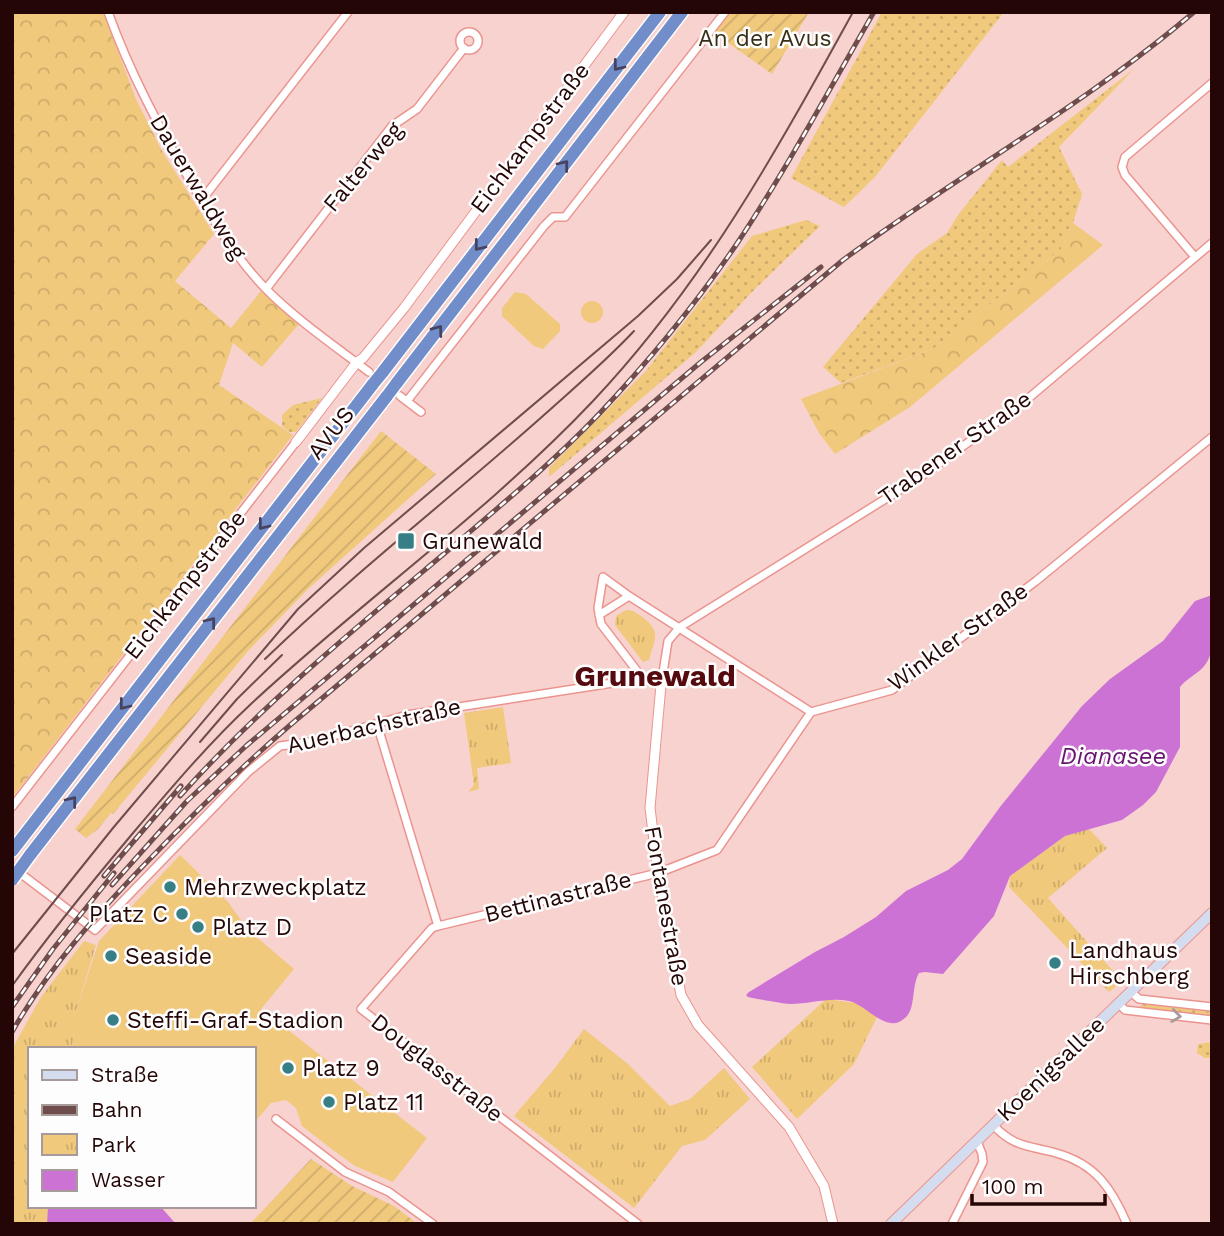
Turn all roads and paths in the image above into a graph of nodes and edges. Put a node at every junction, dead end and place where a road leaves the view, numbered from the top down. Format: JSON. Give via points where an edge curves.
{"nodes":[{"id":1,"x":108,"y":12,"type":"edge"},
{"id":2,"x":348,"y":12,"type":"edge"},
{"id":3,"x":624,"y":12,"type":"edge"},
{"id":4,"x":660,"y":12,"type":"edge"},
{"id":5,"x":682,"y":12,"type":"edge"},
{"id":6,"x":726,"y":12,"type":"edge"},
{"id":7,"x":464,"y":48,"type":"dead end"},
{"id":8,"x":1212,"y":83,"type":"edge"},
{"id":9,"x":200,"y":197,"type":"junction"},
{"id":10,"x":1212,"y":243,"type":"edge"},
{"id":11,"x":1195,"y":257,"type":"junction"},
{"id":12,"x":266,"y":289,"type":"junction"},
{"id":13,"x":357,"y":362,"type":"junction"},
{"id":14,"x":374,"y":376,"type":"junction"},
{"id":15,"x":394,"y":392,"type":"junction"},
{"id":16,"x":407,"y":401,"type":"junction"},
{"id":17,"x":421,"y":412,"type":"dead end"},
{"id":18,"x":1212,"y":437,"type":"edge"},
{"id":19,"x":296,"y":442,"type":"joint"},
{"id":20,"x":629,"y":596,"type":"junction"},
{"id":21,"x":599,"y":615,"type":"junction"},
{"id":22,"x":680,"y":627,"type":"junction"},
{"id":23,"x":644,"y":680,"type":"junction"},
{"id":24,"x":661,"y":685,"type":"junction"},
{"id":25,"x":811,"y":712,"type":"junction"},
{"id":26,"x":377,"y":724,"type":"junction"},
{"id":27,"x":12,"y":807,"type":"edge"},
{"id":28,"x":14,"y":848,"type":"edge"},
{"id":29,"x":12,"y":867,"type":"edge"},
{"id":30,"x":658,"y":873,"type":"junction"},
{"id":31,"x":12,"y":880,"type":"edge"},
{"id":32,"x":1212,"y":913,"type":"edge"},
{"id":33,"x":438,"y":926,"type":"junction"},
{"id":34,"x":1131,"y":992,"type":"junction"},
{"id":35,"x":1119,"y":1004,"type":"junction"},
{"id":36,"x":1212,"y":1007,"type":"edge"},
{"id":37,"x":1212,"y":1020,"type":"edge"},
{"id":38,"x":276,"y":1119,"type":"dead end"},
{"id":39,"x":993,"y":1125,"type":"junction"},
{"id":40,"x":977,"y":1141,"type":"junction"},
{"id":41,"x":433,"y":1224,"type":"edge"},
{"id":42,"x":638,"y":1224,"type":"edge"},
{"id":43,"x":833,"y":1224,"type":"edge"},
{"id":44,"x":891,"y":1224,"type":"edge"},
{"id":45,"x":951,"y":1224,"type":"edge"},
{"id":46,"x":1127,"y":1224,"type":"edge"}],
"edges":[{"from":1,"to":9,"type":"street","name":"Dauerwaldweg","via":[[147,103]]},
{"from":2,"to":9,"type":"street"},
{"from":3,"to":13,"type":"street","name":"Eichkampstraße","via":[[404,308]]},
{"from":4,"to":14,"type":"highway","name":"AVUS","one_way":true},
{"from":15,"to":5,"type":"highway","name":"AVUS","one_way":true},
{"from":6,"to":16,"type":"street","via":[[606,168],[565,217],[553,217],[544,226]]},
{"from":7,"to":12,"type":"street","name":"Falterweg","via":[[417,108],[392,126]]},
{"from":8,"to":11,"type":"street","via":[[1122,163],[1126,177]]},
{"from":9,"to":12,"type":"street","name":"Dauerwaldweg","via":[[232,248]]},
{"from":10,"to":11,"type":"street","name":"Trabener Straße"},
{"from":11,"to":22,"type":"street","name":"Trabener Straße","via":[[1024,402],[919,478]]},
{"from":12,"to":13,"type":"street","name":"Dauerwaldweg"},
{"from":13,"to":14,"type":"street"},
{"from":13,"to":19,"type":"street","name":"Eichkampstraße"},
{"from":14,"to":28,"type":"highway","name":"AVUS","one_way":true},
{"from":15,"to":16,"type":"street"},
{"from":31,"to":15,"type":"highway","name":"AVUS","one_way":true,"bridge":true},
{"from":16,"to":17,"type":"street"},
{"from":18,"to":25,"type":"street","name":"Winkler Straße","via":[[1036,581],[892,690]]},
{"from":19,"to":27,"type":"street","name":"Eichkampstraße"},
{"from":20,"to":21,"type":"street"},
{"from":20,"to":21,"type":"street","via":[[603,577]]},
{"from":20,"to":22,"type":"street"},
{"from":21,"to":23,"type":"street"},
{"from":22,"to":24,"type":"street","name":"Fontanestraße","via":[[668,642]]},
{"from":22,"to":25,"type":"street"},
{"from":23,"to":24,"type":"street","name":"Auerbachstraße"},
{"from":23,"to":26,"type":"street","name":"Auerbachstraße","via":[[460,706]]},
{"from":24,"to":30,"type":"street","name":"Fontanestraße","via":[[650,808]]},
{"from":25,"to":30,"type":"street","name":"Bettinastraße","via":[[717,850]]},
{"from":26,"to":29,"type":"street","name":"Auerbachstraße","via":[[284,745],[270,753],[95,930]]},
{"from":26,"to":33,"type":"street"},
{"from":30,"to":33,"type":"street","name":"Bettinastraße"},
{"from":30,"to":43,"type":"street","name":"Fontanestraße","via":[[674,970],[685,1004],[789,1127],[824,1186]]},
{"from":32,"to":34,"type":"main road","name":"Koenigsallee"},
{"from":33,"to":42,"type":"street","name":"Douglasstraße","via":[[361,1009]]},
{"from":34,"to":35,"type":"main road","name":"Koenigsallee"},
{"from":34,"to":36,"type":"street","via":[[1139,999]]},
{"from":35,"to":37,"type":"street","one_way":true,"via":[[1125,1010]]},
{"from":35,"to":39,"type":"main road","name":"Koenigsallee"},
{"from":38,"to":41,"type":"street","via":[[345,1172],[389,1192]]},
{"from":39,"to":40,"type":"main road","name":"Koenigsallee"},
{"from":39,"to":46,"type":"street","via":[[1010,1141],[1058,1154],[1087,1168],[1111,1191]]},
{"from":40,"to":44,"type":"main road","name":"Koenigsallee"},
{"from":40,"to":45,"type":"street","via":[[983,1162]]}]}
